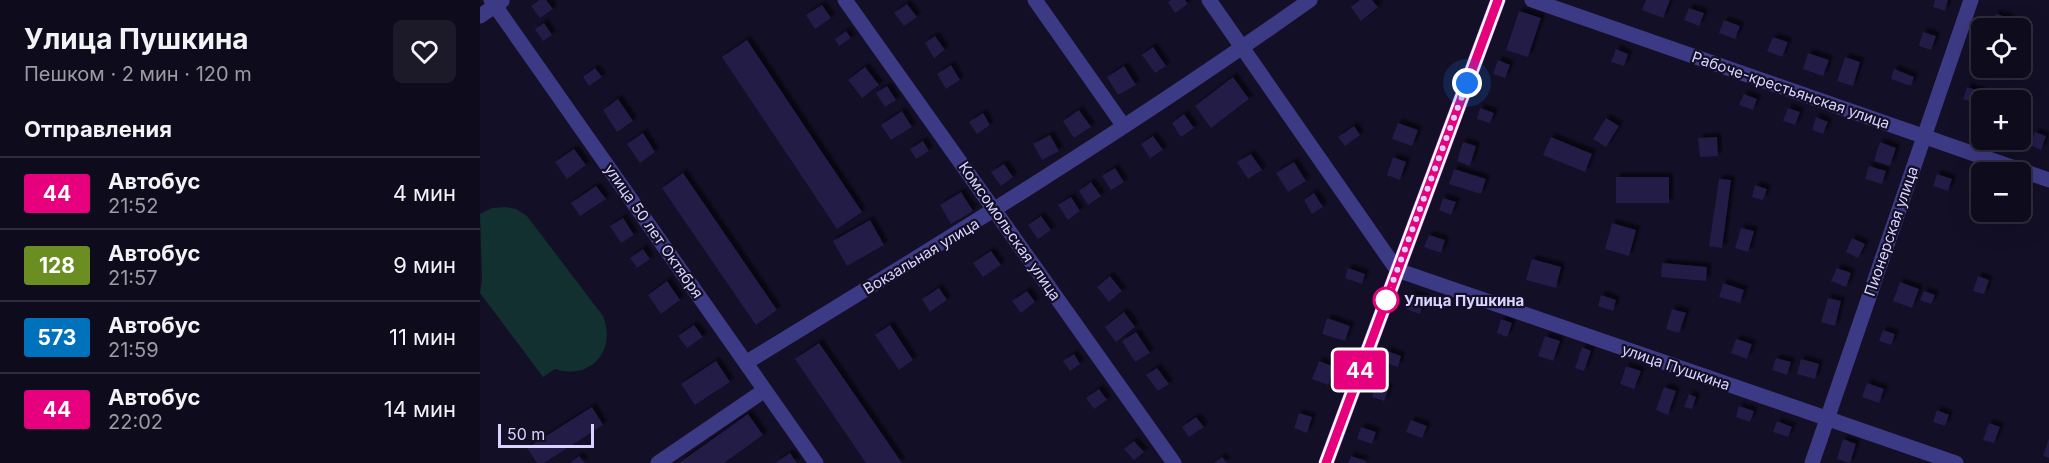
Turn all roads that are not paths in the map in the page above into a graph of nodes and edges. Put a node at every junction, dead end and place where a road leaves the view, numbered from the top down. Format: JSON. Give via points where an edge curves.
{"nodes":[{"id":1,"x":845,"y":0,"type":"edge"},
{"id":2,"x":1035,"y":0,"type":"edge"},
{"id":3,"x":1209,"y":0,"type":"edge"},
{"id":4,"x":1310,"y":0,"type":"edge"},
{"id":5,"x":1498,"y":0,"type":"edge"},
{"id":6,"x":1532,"y":0,"type":"edge"},
{"id":7,"x":1971,"y":0,"type":"edge"},
{"id":8,"x":496,"y":2,"type":"edge"},
{"id":9,"x":480,"y":16,"type":"edge"},
{"id":10,"x":1242,"y":48,"type":"junction"},
{"id":11,"x":1123,"y":125,"type":"junction"},
{"id":12,"x":1923,"y":136,"type":"junction"},
{"id":13,"x":2049,"y":180,"type":"edge"},
{"id":14,"x":996,"y":210,"type":"junction"},
{"id":15,"x":1397,"y":270,"type":"junction"},
{"id":16,"x":747,"y":362,"type":"junction"},
{"id":17,"x":765,"y":390,"type":"junction"},
{"id":18,"x":1828,"y":420,"type":"junction"},
{"id":19,"x":658,"y":463,"type":"edge"},
{"id":20,"x":816,"y":463,"type":"edge"},
{"id":21,"x":1174,"y":463,"type":"edge"},
{"id":22,"x":1326,"y":463,"type":"edge"},
{"id":23,"x":1812,"y":463,"type":"edge"},
{"id":24,"x":1956,"y":463,"type":"edge"}],
"edges":[{"from":1,"to":14,"type":"street","name":"Комсомольская улица"},
{"from":2,"to":11,"type":"street"},
{"from":3,"to":10,"type":"street"},
{"from":4,"to":10,"type":"street","name":"Вокзальная улица"},
{"from":5,"to":15,"type":"main road"},
{"from":6,"to":12,"type":"street","name":"Рабоче-крестьянская улица"},
{"from":7,"to":12,"type":"street","name":"Пионерская улица"},
{"from":8,"to":9,"type":"street"},
{"from":8,"to":16,"type":"street","name":"улица 50 лет Октября"},
{"from":10,"to":11,"type":"street","name":"Вокзальная улица"},
{"from":10,"to":15,"type":"street"},
{"from":11,"to":14,"type":"street","name":"Вокзальная улица"},
{"from":12,"to":13,"type":"street","name":"Рабоче-крестьянская улица"},
{"from":12,"to":18,"type":"street","name":"Пионерская улица"},
{"from":14,"to":16,"type":"street","name":"Вокзальная улица"},
{"from":14,"to":21,"type":"street","name":"Комсомольская улица"},
{"from":15,"to":18,"type":"street","name":"улица Пушкина"},
{"from":15,"to":22,"type":"main road"},
{"from":16,"to":17,"type":"street","name":"улица 50 лет Октября"},
{"from":17,"to":19,"type":"street"},
{"from":17,"to":20,"type":"street","name":"улица 50 лет Октября"},
{"from":18,"to":23,"type":"street","name":"Пионерская улица"},
{"from":18,"to":24,"type":"street","name":"улица Пушкина"}]}
